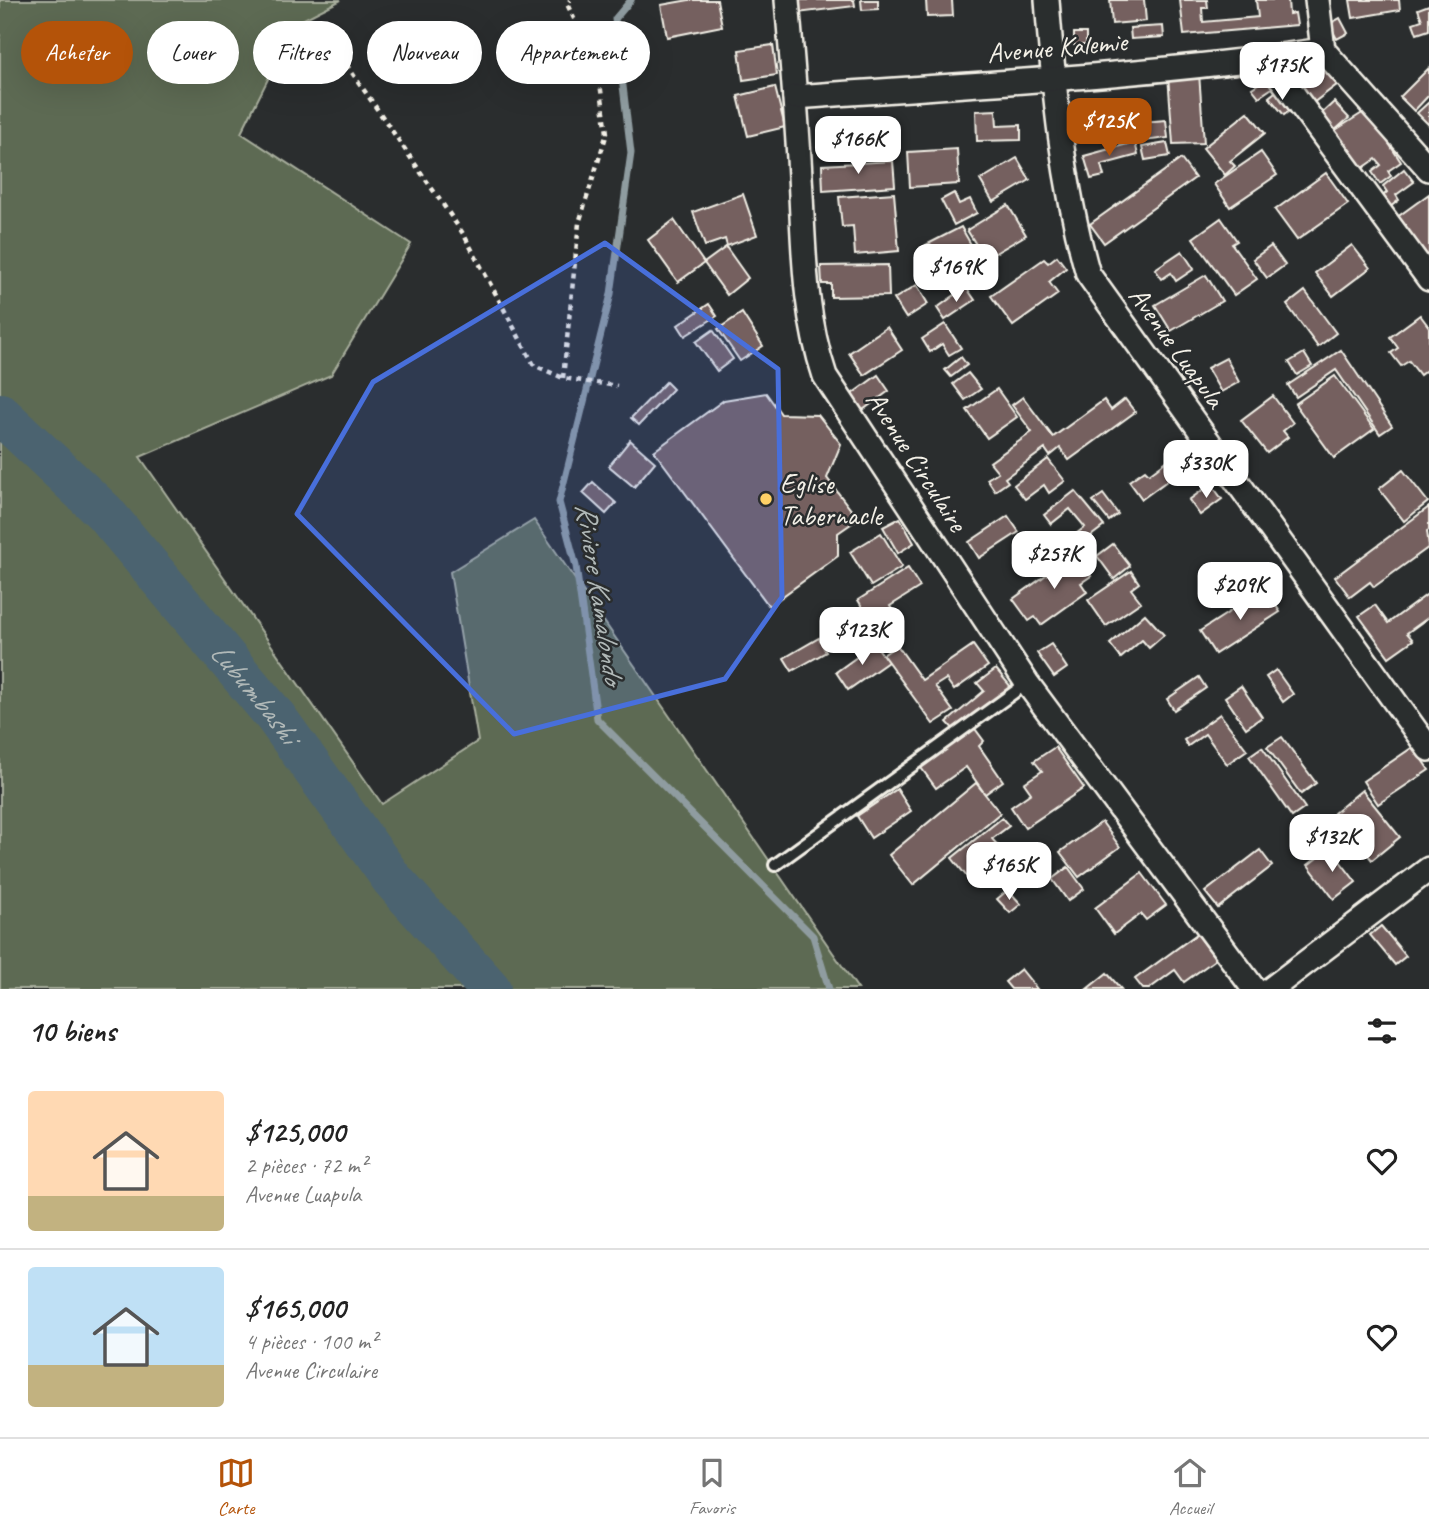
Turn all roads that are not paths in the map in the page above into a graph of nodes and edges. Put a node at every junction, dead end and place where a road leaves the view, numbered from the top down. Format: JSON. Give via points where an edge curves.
{"nodes":[{"id":1,"x":787,"y":0,"type":"edge"},
{"id":2,"x":1046,"y":0,"type":"edge"},
{"id":3,"x":1317,"y":0,"type":"edge"},
{"id":4,"x":1323,"y":50,"type":"junction"},
{"id":5,"x":1267,"y":59,"type":"junction"},
{"id":6,"x":1053,"y":79,"type":"junction"},
{"id":7,"x":795,"y":97,"type":"junction"},
{"id":8,"x":1429,"y":169,"type":"edge"},
{"id":9,"x":1429,"y":279,"type":"edge"},
{"id":10,"x":1027,"y":683,"type":"junction"},
{"id":11,"x":1429,"y":749,"type":"edge"},
{"id":12,"x":775,"y":865,"type":"dead end"},
{"id":13,"x":1429,"y":869,"type":"edge"},
{"id":14,"x":1255,"y":989,"type":"edge"},
{"id":15,"x":1271,"y":989,"type":"edge"}],
"edges":[{"from":1,"to":7,"type":"street","name":"Avenue Circulaire"},
{"from":2,"to":6,"type":"street","name":"Avenue Luapula"},
{"from":3,"to":4,"type":"street"},
{"from":4,"to":5,"type":"street","name":"Avenue Kalemie"},
{"from":4,"to":8,"type":"street"},
{"from":5,"to":6,"type":"street","name":"Avenue Kalemie"},
{"from":5,"to":9,"type":"street"},
{"from":6,"to":7,"type":"street","name":"Avenue Kalemie"},
{"from":6,"to":11,"type":"street","name":"Avenue Luapula","via":[[1076,231],[1088,274]]},
{"from":7,"to":10,"type":"street","name":"Avenue Circulaire","via":[[808,312],[825,376]]},
{"from":10,"to":12,"type":"lane"},
{"from":10,"to":14,"type":"street","name":"Avenue Circulaire"},
{"from":13,"to":15,"type":"street"}]}
